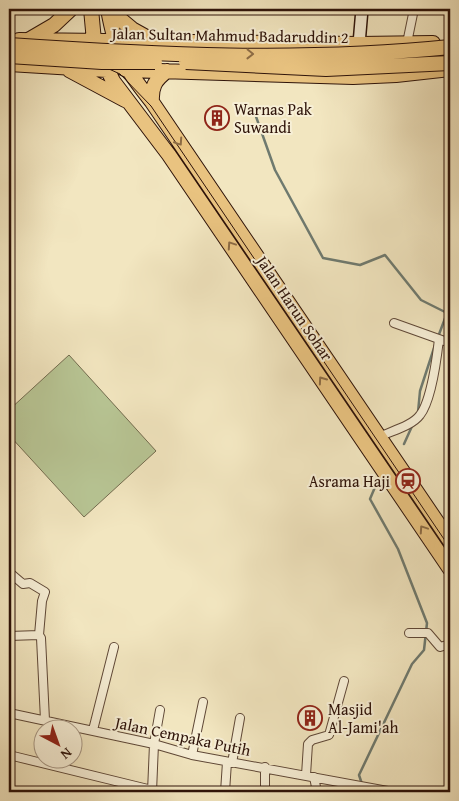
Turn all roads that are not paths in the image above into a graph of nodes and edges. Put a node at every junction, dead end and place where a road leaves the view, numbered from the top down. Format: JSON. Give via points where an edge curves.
{"nodes":[{"id":1,"x":71,"y":9,"type":"edge"},
{"id":2,"x":91,"y":9,"type":"edge"},
{"id":3,"x":108,"y":9,"type":"edge"},
{"id":4,"x":362,"y":9,"type":"edge"},
{"id":5,"x":414,"y":9,"type":"edge"},
{"id":6,"x":9,"y":39,"type":"edge"},
{"id":7,"x":27,"y":40,"type":"junction"},
{"id":8,"x":68,"y":40,"type":"junction"},
{"id":9,"x":114,"y":40,"type":"junction"},
{"id":10,"x":94,"y":41,"type":"junction"},
{"id":11,"x":153,"y":41,"type":"junction"},
{"id":12,"x":179,"y":42,"type":"junction"},
{"id":13,"x":407,"y":43,"type":"junction"},
{"id":14,"x":359,"y":44,"type":"junction"},
{"id":15,"x":9,"y":45,"type":"edge"},
{"id":16,"x":450,"y":45,"type":"edge"},
{"id":17,"x":9,"y":56,"type":"edge"},
{"id":18,"x":450,"y":63,"type":"edge"},
{"id":19,"x":9,"y":64,"type":"edge"},
{"id":20,"x":109,"y":65,"type":"junction"},
{"id":21,"x":66,"y":68,"type":"junction"},
{"id":22,"x":450,"y":69,"type":"edge"},
{"id":23,"x":127,"y":70,"type":"junction"},
{"id":24,"x":174,"y":71,"type":"junction"},
{"id":25,"x":152,"y":102,"type":"junction"},
{"id":26,"x":132,"y":103,"type":"junction"},
{"id":27,"x":394,"y":323,"type":"dead end"},
{"id":28,"x":438,"y":339,"type":"junction"},
{"id":29,"x":450,"y":343,"type":"edge"},
{"id":30,"x":348,"y":391,"type":"junction"},
{"id":31,"x":336,"y":399,"type":"junction"},
{"id":32,"x":379,"y":437,"type":"junction"},
{"id":33,"x":450,"y":541,"type":"edge"},
{"id":34,"x":450,"y":569,"type":"edge"},
{"id":35,"x":9,"y":572,"type":"edge"},
{"id":36,"x":409,"y":633,"type":"dead end"},
{"id":37,"x":9,"y":636,"type":"edge"},
{"id":38,"x":40,"y":636,"type":"junction"},
{"id":39,"x":450,"y":644,"type":"edge"},
{"id":40,"x":114,"y":647,"type":"dead end"},
{"id":41,"x":344,"y":680,"type":"dead end"},
{"id":42,"x":203,"y":702,"type":"dead end"},
{"id":43,"x":160,"y":710,"type":"dead end"},
{"id":44,"x":9,"y":713,"type":"edge"},
{"id":45,"x":35,"y":718,"type":"edge"},
{"id":46,"x":46,"y":718,"type":"edge"},
{"id":47,"x":240,"y":718,"type":"dead end"},
{"id":48,"x":82,"y":728,"type":"edge"},
{"id":49,"x":93,"y":730,"type":"junction"},
{"id":50,"x":154,"y":744,"type":"junction"},
{"id":51,"x":9,"y":755,"type":"edge"},
{"id":52,"x":192,"y":755,"type":"junction"},
{"id":53,"x":230,"y":762,"type":"junction"},
{"id":54,"x":265,"y":767,"type":"junction"},
{"id":55,"x":306,"y":775,"type":"junction"},
{"id":56,"x":314,"y":777,"type":"junction"},
{"id":57,"x":349,"y":784,"type":"junction"},
{"id":58,"x":152,"y":791,"type":"edge"},
{"id":59,"x":225,"y":792,"type":"edge"},
{"id":60,"x":265,"y":792,"type":"edge"},
{"id":61,"x":318,"y":792,"type":"edge"},
{"id":62,"x":346,"y":792,"type":"edge"},
{"id":63,"x":393,"y":792,"type":"edge"}],
"edges":[{"from":1,"to":7,"type":"highway","via":[[54,25]]},
{"from":2,"to":10,"type":"highway","name":"Jalan Harun Sohar"},
{"from":3,"to":9,"type":"highway"},
{"from":3,"to":11,"type":"highway"},
{"from":4,"to":14,"type":"street"},
{"from":5,"to":13,"type":"street"},
{"from":6,"to":7,"type":"highway"},
{"from":7,"to":8,"type":"highway"},
{"from":8,"to":10,"type":"highway"},
{"from":8,"to":21,"type":"highway","via":[[74,57]]},
{"from":9,"to":10,"type":"highway"},
{"from":9,"to":11,"type":"highway"},
{"from":9,"to":20,"type":"highway"},
{"from":9,"to":23,"type":"highway"},
{"from":10,"to":20,"type":"highway","name":"Jalan Harun Sohar"},
{"from":11,"to":12,"type":"highway"},
{"from":12,"to":14,"type":"highway"},
{"from":12,"to":24,"type":"highway","via":[[174,52]]},
{"from":13,"to":14,"type":"highway"},
{"from":13,"to":16,"type":"highway"},
{"from":15,"to":16,"type":"highway","name":"Jalan Sultan Mahmud Badaruddin 2","one_way":true,"bridge":true,"via":[[149,53],[319,56]]},
{"from":17,"to":18,"type":"highway","name":"Jalan Sultan Mahmud Badaruddin 2","bridge":true,"via":[[326,69]]},
{"from":19,"to":21,"type":"highway"},
{"from":20,"to":21,"type":"highway"},
{"from":20,"to":23,"type":"highway"},
{"from":20,"to":26,"type":"highway","name":"Jalan Harun Sohar","via":[[113,81]]},
{"from":21,"to":26,"type":"highway"},
{"from":22,"to":24,"type":"highway","via":[[353,77]]},
{"from":23,"to":24,"type":"highway"},
{"from":23,"to":25,"type":"highway","name":"Jalan Harun Sohar"},
{"from":24,"to":25,"type":"highway","via":[[154,83]]},
{"from":25,"to":30,"type":"highway","name":"Jalan Harun Sohar","one_way":true},
{"from":31,"to":26,"type":"highway","name":"Jalan Harun Sohar","one_way":true},
{"from":27,"to":28,"type":"street"},
{"from":28,"to":29,"type":"street"},
{"from":28,"to":32,"type":"street","via":[[434,371],[421,414]]},
{"from":30,"to":31,"type":"highway"},
{"from":30,"to":32,"type":"highway","name":"Jalan Harun Sohar"},
{"from":34,"to":31,"type":"highway","name":"Jalan Harun Sohar","one_way":true},
{"from":32,"to":33,"type":"highway","name":"Jalan Harun Sohar"},
{"from":35,"to":38,"type":"street","via":[[17,581],[30,583],[45,592]]},
{"from":36,"to":39,"type":"street","via":[[425,632],[440,647]]},
{"from":37,"to":38,"type":"street"},
{"from":38,"to":46,"type":"street"},
{"from":40,"to":49,"type":"street"},
{"from":41,"to":55,"type":"street","via":[[329,735],[308,744]]},
{"from":42,"to":52,"type":"street"},
{"from":43,"to":50,"type":"street"},
{"from":44,"to":45,"type":"street","name":"Jalan Cempaka Putih"},
{"from":47,"to":53,"type":"street"},
{"from":48,"to":49,"type":"street","name":"Jalan Cempaka Putih"},
{"from":49,"to":50,"type":"street","name":"Jalan Cempaka Putih"},
{"from":50,"to":52,"type":"street","name":"Jalan Cempaka Putih"},
{"from":50,"to":58,"type":"street"},
{"from":51,"to":58,"type":"street"},
{"from":52,"to":53,"type":"street","name":"Jalan Cempaka Putih"},
{"from":53,"to":54,"type":"street","name":"Jalan Cempaka Putih"},
{"from":53,"to":59,"type":"street"},
{"from":54,"to":55,"type":"street","name":"Jalan Cempaka Putih"},
{"from":54,"to":60,"type":"street"},
{"from":55,"to":56,"type":"street","name":"Jalan Cempaka Putih"},
{"from":56,"to":57,"type":"street","name":"Jalan Cempaka Putih"},
{"from":56,"to":61,"type":"street"},
{"from":57,"to":62,"type":"street"},
{"from":57,"to":63,"type":"street","name":"Jalan Cempaka Putih"}]}
